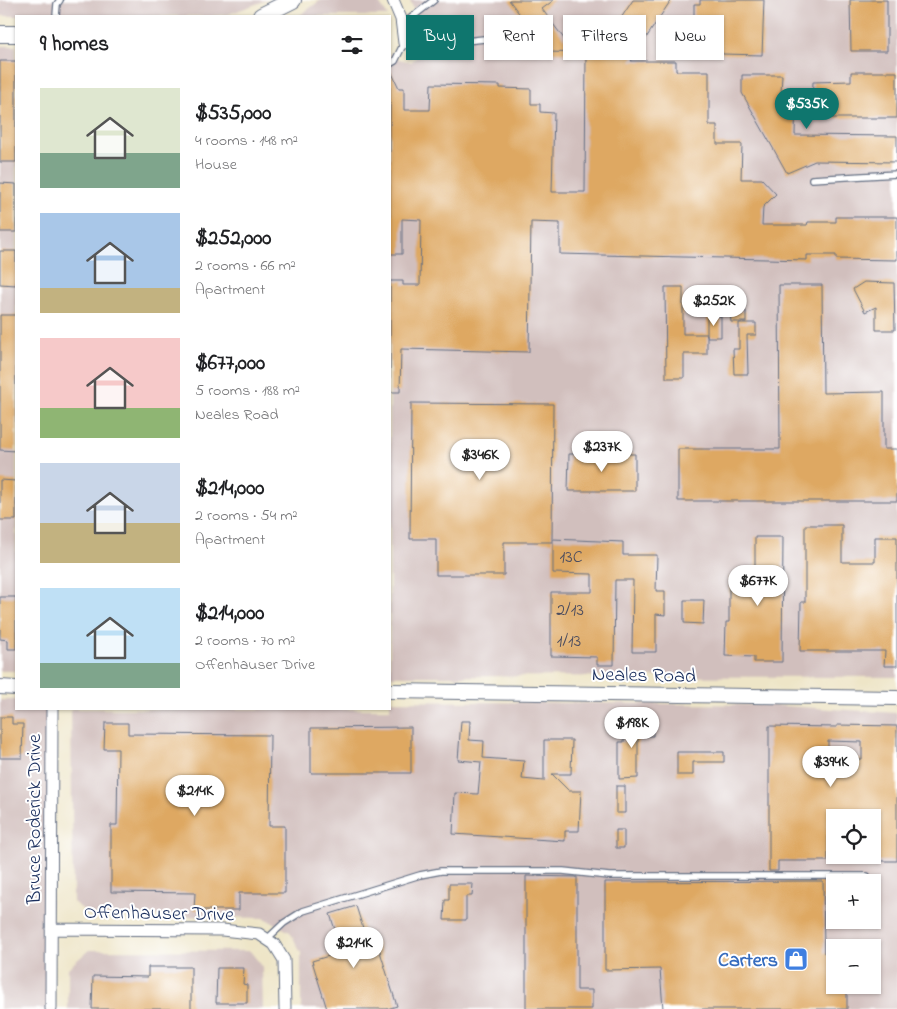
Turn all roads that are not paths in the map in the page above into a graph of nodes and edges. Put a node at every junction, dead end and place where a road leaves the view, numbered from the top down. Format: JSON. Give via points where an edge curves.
{"nodes":[{"id":1,"x":60,"y":0,"type":"edge"},
{"id":2,"x":293,"y":0,"type":"edge"},
{"id":3,"x":393,"y":0,"type":"edge"},
{"id":4,"x":434,"y":0,"type":"edge"},
{"id":5,"x":272,"y":14,"type":"edge"},
{"id":6,"x":56,"y":15,"type":"edge"},
{"id":7,"x":402,"y":26,"type":"junction"},
{"id":8,"x":0,"y":34,"type":"edge"},
{"id":9,"x":15,"y":34,"type":"edge"},
{"id":10,"x":484,"y":39,"type":"edge"},
{"id":11,"x":404,"y":43,"type":"junction"},
{"id":12,"x":391,"y":63,"type":"edge"},
{"id":13,"x":897,"y":174,"type":"edge"},
{"id":14,"x":812,"y":179,"type":"dead end"},
{"id":15,"x":0,"y":687,"type":"edge"},
{"id":16,"x":15,"y":688,"type":"edge"},
{"id":17,"x":391,"y":691,"type":"edge"},
{"id":18,"x":897,"y":698,"type":"edge"},
{"id":19,"x":52,"y":710,"type":"edge"},
{"id":20,"x":826,"y":876,"type":"edge"},
{"id":21,"x":51,"y":929,"type":"junction"},
{"id":22,"x":268,"y":938,"type":"junction"},
{"id":23,"x":51,"y":1009,"type":"edge"},
{"id":24,"x":285,"y":1009,"type":"edge"}],
"edges":[{"from":1,"to":6,"type":"lane"},
{"from":2,"to":5,"type":"main road"},
{"from":3,"to":7,"type":"street"},
{"from":4,"to":7,"type":"lane"},
{"from":7,"to":11,"type":"street"},
{"from":8,"to":9,"type":"main road"},
{"from":10,"to":11,"type":"lane","via":[[428,45]]},
{"from":11,"to":12,"type":"lane"},
{"from":13,"to":14,"type":"lane"},
{"from":15,"to":16,"type":"street"},
{"from":17,"to":18,"type":"street","name":"Neales Road"},
{"from":19,"to":21,"type":"street","name":"Bruce Roderick Drive"},
{"from":20,"to":22,"type":"lane","via":[[608,876],[578,871],[442,871],[303,911],[284,922]]},
{"from":21,"to":22,"type":"street","name":"Offenhauser Drive","via":[[222,930]]},
{"from":21,"to":23,"type":"street"},
{"from":22,"to":24,"type":"street","via":[[284,960]]}]}
